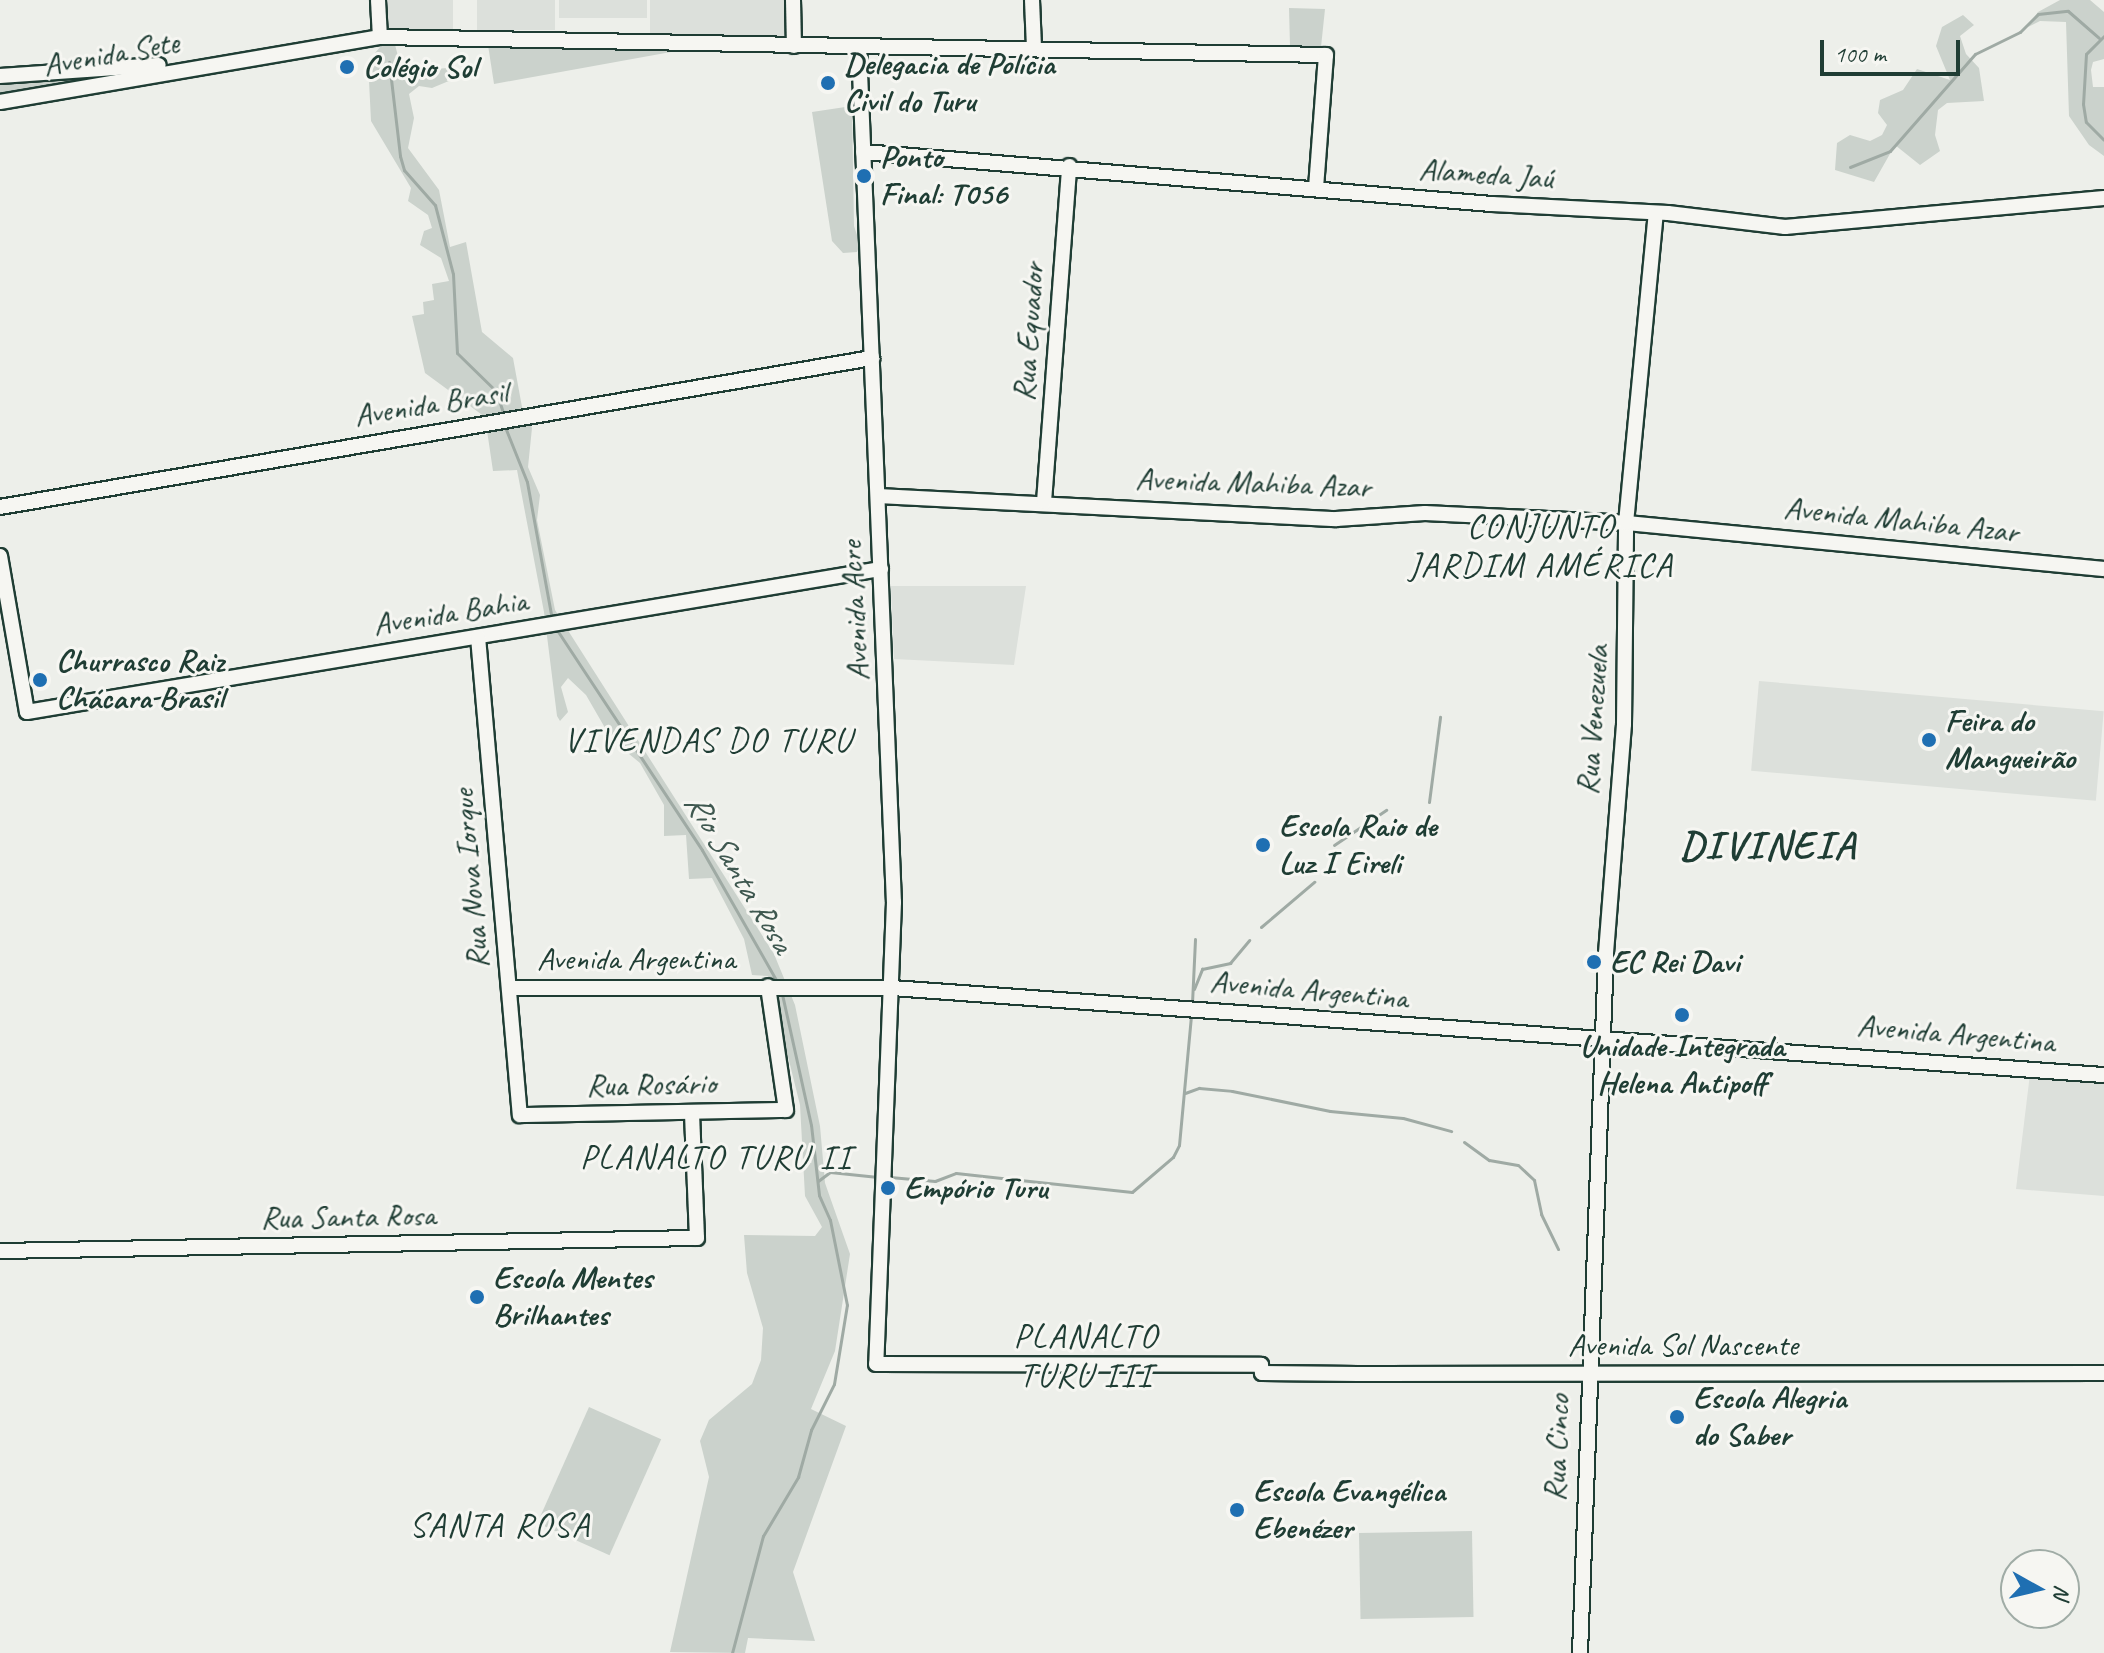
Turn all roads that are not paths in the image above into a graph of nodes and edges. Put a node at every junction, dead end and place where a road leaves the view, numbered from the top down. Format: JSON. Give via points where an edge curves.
{"nodes":[{"id":1,"x":378,"y":0,"type":"edge"},
{"id":2,"x":793,"y":0,"type":"edge"},
{"id":3,"x":1032,"y":0,"type":"edge"},
{"id":4,"x":380,"y":37,"type":"junction"},
{"id":5,"x":794,"y":46,"type":"junction"},
{"id":6,"x":859,"y":47,"type":"junction"},
{"id":7,"x":1034,"y":48,"type":"junction"},
{"id":8,"x":231,"y":60,"type":"junction"},
{"id":9,"x":0,"y":76,"type":"edge"},
{"id":10,"x":0,"y":102,"type":"edge"},
{"id":11,"x":863,"y":152,"type":"junction"},
{"id":12,"x":1069,"y":166,"type":"junction"},
{"id":13,"x":1316,"y":189,"type":"junction"},
{"id":14,"x":2104,"y":198,"type":"edge"},
{"id":15,"x":1656,"y":213,"type":"junction"},
{"id":16,"x":872,"y":358,"type":"junction"},
{"id":17,"x":878,"y":496,"type":"junction"},
{"id":18,"x":1044,"y":502,"type":"junction"},
{"id":19,"x":0,"y":507,"type":"edge"},
{"id":20,"x":1626,"y":523,"type":"junction"},
{"id":21,"x":0,"y":556,"type":"edge"},
{"id":22,"x":881,"y":569,"type":"junction"},
{"id":23,"x":2104,"y":569,"type":"edge"},
{"id":24,"x":478,"y":637,"type":"junction"},
{"id":25,"x":770,"y":986,"type":"junction"},
{"id":26,"x":509,"y":988,"type":"junction"},
{"id":27,"x":892,"y":988,"type":"junction"},
{"id":28,"x":1602,"y":1040,"type":"junction"},
{"id":29,"x":2104,"y":1075,"type":"edge"},
{"id":30,"x":692,"y":1112,"type":"junction"},
{"id":31,"x":520,"y":1115,"type":"joint"},
{"id":32,"x":1596,"y":1232,"type":"joint"},
{"id":33,"x":0,"y":1251,"type":"edge"},
{"id":34,"x":876,"y":1364,"type":"joint"},
{"id":35,"x":1588,"y":1373,"type":"junction"},
{"id":36,"x":2104,"y":1373,"type":"edge"},
{"id":37,"x":1580,"y":1653,"type":"edge"}],
"edges":[{"from":1,"to":4,"type":"street"},
{"from":2,"to":5,"type":"street"},
{"from":3,"to":7,"type":"street"},
{"from":4,"to":5,"type":"street","name":"Avenida Sete"},
{"from":4,"to":8,"type":"street","name":"Avenida Sete"},
{"from":5,"to":6,"type":"street","name":"Avenida Sete"},
{"from":6,"to":7,"type":"street","name":"Avenida Sete"},
{"from":6,"to":11,"type":"street","name":"Avenida Acre"},
{"from":7,"to":13,"type":"street","name":"Avenida Sete","via":[[1326,55]]},
{"from":8,"to":9,"type":"street","name":"Avenida Sete"},
{"from":8,"to":10,"type":"street","name":"Avenida Sete"},
{"from":11,"to":12,"type":"street","name":"Alameda Jaú"},
{"from":11,"to":16,"type":"street","name":"Avenida Acre"},
{"from":12,"to":13,"type":"street","name":"Alameda Jaú"},
{"from":12,"to":18,"type":"street","name":"Rua Equador"},
{"from":13,"to":15,"type":"street","name":"Alameda Jaú"},
{"from":14,"to":15,"type":"street","name":"Alameda Jaú","via":[[1797,227]]},
{"from":15,"to":20,"type":"street","name":"Rua Venezuela"},
{"from":16,"to":17,"type":"street","name":"Avenida Acre"},
{"from":16,"to":19,"type":"street","name":"Avenida Brasil"},
{"from":17,"to":18,"type":"street","name":"Avenida Mahiba Azar"},
{"from":17,"to":22,"type":"street","name":"Avenida Acre"},
{"from":18,"to":20,"type":"street","name":"Avenida Mahiba Azar","via":[[1336,519],[1438,513]]},
{"from":20,"to":23,"type":"street","name":"Avenida Mahiba Azar"},
{"from":20,"to":28,"type":"street","name":"Rua Venezuela","via":[[1624,724]]},
{"from":21,"to":24,"type":"street","name":"Avenida Bahia","via":[[27,712]]},
{"from":22,"to":24,"type":"street","name":"Avenida Bahia"},
{"from":22,"to":27,"type":"street","name":"Avenida Acre","via":[[893,835]]},
{"from":24,"to":26,"type":"street","name":"Rua Nova Iorque"},
{"from":25,"to":26,"type":"street","name":"Avenida Argentina"},
{"from":25,"to":27,"type":"street","name":"Avenida Argentina"},
{"from":25,"to":30,"type":"street","name":"Rua Rosário","via":[[789,1106],[784,1111]]},
{"from":26,"to":31,"type":"street","name":"Rua Nova Iorque"},
{"from":27,"to":28,"type":"street","name":"Avenida Argentina"},
{"from":27,"to":34,"type":"street","name":"Avenida Acre"},
{"from":28,"to":29,"type":"street","name":"Avenida Argentina","via":[[1808,1050]]},
{"from":28,"to":32,"type":"street","name":"Rua Venezuela"},
{"from":30,"to":31,"type":"street","name":"Rua Rosário"},
{"from":30,"to":33,"type":"street","name":"Rua Santa Rosa","via":[[697,1238]]},
{"from":32,"to":35,"type":"street","name":"Rua Cinco"},
{"from":34,"to":35,"type":"street","name":"Avenida Sol Nascente"},
{"from":35,"to":36,"type":"street","name":"Avenida Sol Nascente"},
{"from":35,"to":37,"type":"street","name":"Rua Cinco"}]}
